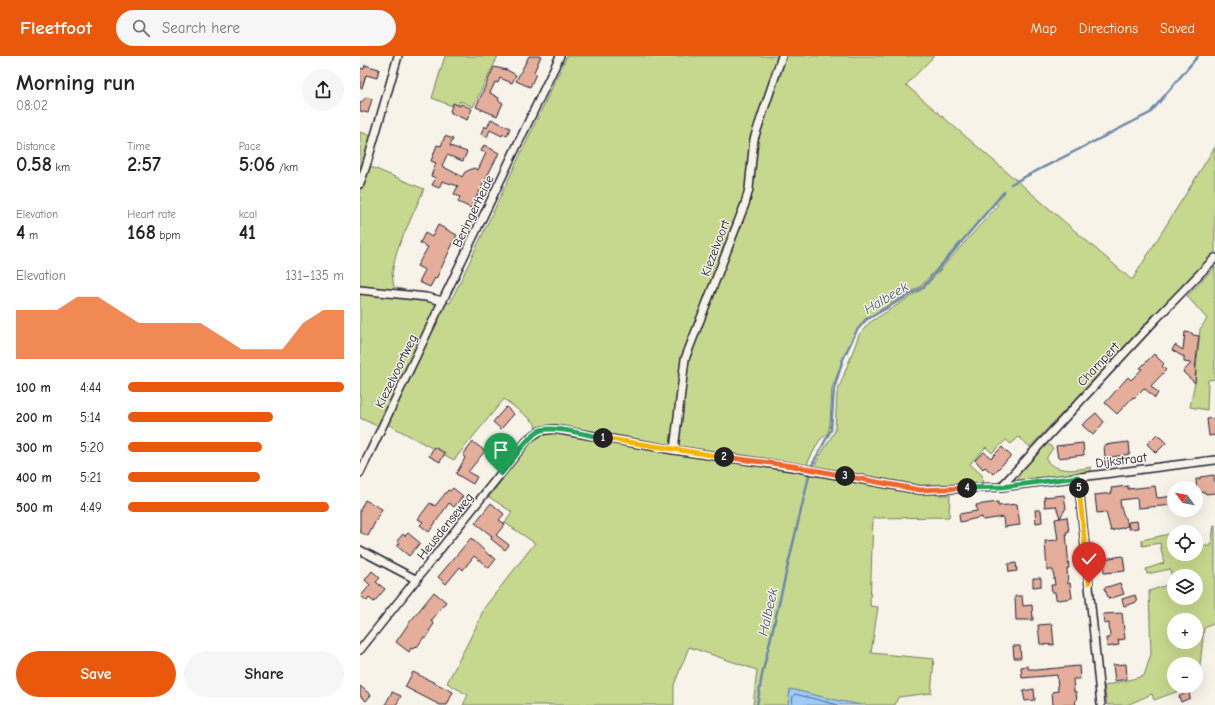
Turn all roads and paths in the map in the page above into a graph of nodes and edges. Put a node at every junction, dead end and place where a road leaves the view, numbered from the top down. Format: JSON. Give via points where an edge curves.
{"nodes":[{"id":1,"x":398,"y":56,"type":"edge"},
{"id":2,"x":560,"y":56,"type":"edge"},
{"id":3,"x":782,"y":56,"type":"edge"},
{"id":4,"x":360,"y":184,"type":"edge"},
{"id":5,"x":1215,"y":258,"type":"edge"},
{"id":6,"x":360,"y":290,"type":"edge"},
{"id":7,"x":443,"y":301,"type":"junction"},
{"id":8,"x":674,"y":450,"type":"junction"},
{"id":9,"x":1215,"y":460,"type":"edge"},
{"id":10,"x":793,"y":466,"type":"joint"},
{"id":11,"x":360,"y":473,"type":"edge"},
{"id":12,"x":1078,"y":477,"type":"junction"},
{"id":13,"x":1001,"y":487,"type":"junction"},
{"id":14,"x":360,"y":550,"type":"edge"},
{"id":15,"x":417,"y":580,"type":"junction"},
{"id":16,"x":360,"y":650,"type":"edge"},
{"id":17,"x":1101,"y":705,"type":"edge"}],
"edges":[{"from":1,"to":4,"type":"street"},
{"from":2,"to":7,"type":"street","name":"Beringerheide"},
{"from":3,"to":8,"type":"street","name":"Kiezelvoort","via":[[754,139],[745,204],[685,359]]},
{"from":5,"to":13,"type":"street","name":"Champert"},
{"from":6,"to":7,"type":"street"},
{"from":7,"to":11,"type":"street","name":"Kiezelvoortweg"},
{"from":8,"to":10,"type":"street","name":"Heusdenseweg"},
{"from":8,"to":15,"type":"street","name":"Heusdenseweg","via":[[554,429],[540,430],[529,438]]},
{"from":9,"to":12,"type":"street","name":"Dijkstraat"},
{"from":10,"to":13,"type":"street","name":"Dijkstraat","via":[[920,490]]},
{"from":12,"to":13,"type":"street","name":"Dijkstraat"},
{"from":12,"to":17,"type":"street"},
{"from":14,"to":15,"type":"street"},
{"from":15,"to":16,"type":"street","name":"Heusdenseweg"}]}
